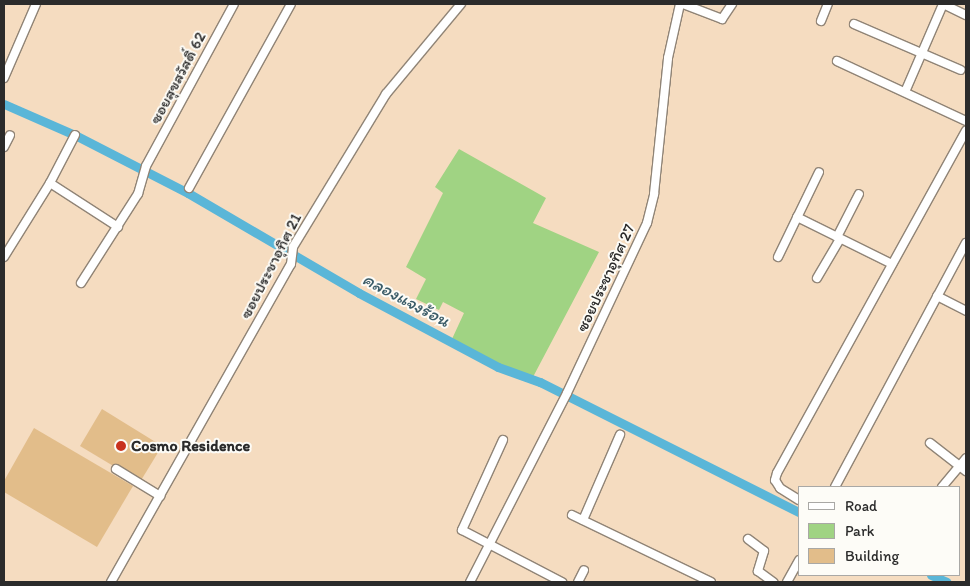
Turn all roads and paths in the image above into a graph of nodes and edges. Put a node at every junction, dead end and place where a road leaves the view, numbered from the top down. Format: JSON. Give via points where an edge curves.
{"nodes":[{"id":1,"x":36,"y":4,"type":"edge"},
{"id":2,"x":234,"y":4,"type":"edge"},
{"id":3,"x":291,"y":4,"type":"edge"},
{"id":4,"x":462,"y":4,"type":"edge"},
{"id":5,"x":682,"y":4,"type":"edge"},
{"id":6,"x":732,"y":4,"type":"edge"},
{"id":7,"x":828,"y":4,"type":"edge"},
{"id":8,"x":943,"y":4,"type":"edge"},
{"id":9,"x":966,"y":15,"type":"edge"},
{"id":10,"x":821,"y":21,"type":"dead end"},
{"id":11,"x":854,"y":24,"type":"dead end"},
{"id":12,"x":922,"y":53,"type":"junction"},
{"id":13,"x":837,"y":61,"type":"dead end"},
{"id":14,"x":961,"y":70,"type":"dead end"},
{"id":15,"x":4,"y":78,"type":"edge"},
{"id":16,"x":905,"y":92,"type":"junction"},
{"id":17,"x":966,"y":121,"type":"edge"},
{"id":18,"x":966,"y":131,"type":"edge"},
{"id":19,"x":10,"y":135,"type":"dead end"},
{"id":20,"x":75,"y":135,"type":"dead end"},
{"id":21,"x":4,"y":147,"type":"edge"},
{"id":22,"x":819,"y":172,"type":"dead end"},
{"id":23,"x":50,"y":183,"type":"junction"},
{"id":24,"x":189,"y":188,"type":"dead end"},
{"id":25,"x":859,"y":194,"type":"dead end"},
{"id":26,"x":797,"y":217,"type":"junction"},
{"id":27,"x":118,"y":226,"type":"junction"},
{"id":28,"x":838,"y":238,"type":"junction"},
{"id":29,"x":966,"y":243,"type":"edge"},
{"id":30,"x":4,"y":257,"type":"edge"},
{"id":31,"x":778,"y":258,"type":"dead end"},
{"id":32,"x":892,"y":264,"type":"junction"},
{"id":33,"x":817,"y":278,"type":"dead end"},
{"id":34,"x":81,"y":283,"type":"dead end"},
{"id":35,"x":937,"y":296,"type":"junction"},
{"id":36,"x":966,"y":311,"type":"edge"},
{"id":37,"x":620,"y":435,"type":"dead end"},
{"id":38,"x":503,"y":440,"type":"dead end"},
{"id":39,"x":930,"y":443,"type":"dead end"},
{"id":40,"x":966,"y":458,"type":"edge"},
{"id":41,"x":959,"y":467,"type":"junction"},
{"id":42,"x":116,"y":469,"type":"dead end"},
{"id":43,"x":966,"y":471,"type":"edge"},
{"id":44,"x":836,"y":486,"type":"edge"},
{"id":45,"x":943,"y":486,"type":"edge"},
{"id":46,"x":160,"y":496,"type":"junction"},
{"id":47,"x":798,"y":499,"type":"edge"},
{"id":48,"x":572,"y":515,"type":"dead end"},
{"id":49,"x":583,"y":520,"type":"junction"},
{"id":50,"x":748,"y":539,"type":"dead end"},
{"id":51,"x":491,"y":545,"type":"junction"},
{"id":52,"x":798,"y":562,"type":"edge"},
{"id":53,"x":584,"y":570,"type":"dead end"},
{"id":54,"x":111,"y":582,"type":"edge"},
{"id":55,"x":470,"y":582,"type":"edge"},
{"id":56,"x":562,"y":582,"type":"edge"},
{"id":57,"x":578,"y":582,"type":"edge"},
{"id":58,"x":711,"y":582,"type":"edge"},
{"id":59,"x":773,"y":582,"type":"edge"},
{"id":60,"x":786,"y":582,"type":"edge"}],
"edges":[{"from":1,"to":15,"type":"street"},
{"from":2,"to":27,"type":"street","name":"ซอยสุขสวัสดิ์ 62","via":[[146,166],[138,194]]},
{"from":3,"to":24,"type":"street"},
{"from":4,"to":46,"type":"street","name":"ซอยประชาอุทิศ 21","via":[[386,94],[293,247],[291,264]]},
{"from":5,"to":6,"type":"street","via":[[722,19]]},
{"from":5,"to":51,"type":"street","name":"ซอยประชาอุทิศ 27","via":[[668,58],[652,206],[647,223],[566,396]]},
{"from":7,"to":10,"type":"street"},
{"from":8,"to":9,"type":"street"},
{"from":8,"to":12,"type":"street"},
{"from":11,"to":12,"type":"street"},
{"from":12,"to":14,"type":"street"},
{"from":12,"to":16,"type":"street"},
{"from":13,"to":16,"type":"street"},
{"from":16,"to":17,"type":"street"},
{"from":18,"to":32,"type":"street"},
{"from":19,"to":21,"type":"street"},
{"from":20,"to":23,"type":"street"},
{"from":22,"to":26,"type":"street"},
{"from":23,"to":27,"type":"street"},
{"from":23,"to":30,"type":"street"},
{"from":25,"to":28,"type":"street"},
{"from":26,"to":28,"type":"street"},
{"from":26,"to":31,"type":"street"},
{"from":27,"to":34,"type":"street","name":"ซอยสุขสวัสดิ์ 62"},
{"from":28,"to":32,"type":"street"},
{"from":28,"to":33,"type":"street"},
{"from":29,"to":35,"type":"street"},
{"from":32,"to":47,"type":"street","via":[[777,474],[775,480],[780,488]]},
{"from":35,"to":36,"type":"street"},
{"from":35,"to":44,"type":"street"},
{"from":37,"to":49,"type":"street"},
{"from":38,"to":51,"type":"street","via":[[462,530]]},
{"from":39,"to":41,"type":"street"},
{"from":40,"to":41,"type":"street"},
{"from":41,"to":43,"type":"street"},
{"from":41,"to":45,"type":"street"},
{"from":42,"to":46,"type":"street"},
{"from":46,"to":54,"type":"street","name":"ซอยประชาอุทิศ 21"},
{"from":48,"to":49,"type":"street"},
{"from":49,"to":58,"type":"street"},
{"from":50,"to":59,"type":"street","via":[[764,551],[758,572]]},
{"from":51,"to":55,"type":"street","name":"ซอยประชาอุทิศ 27"},
{"from":51,"to":56,"type":"street"},
{"from":52,"to":60,"type":"street"},
{"from":53,"to":57,"type":"street"}]}
